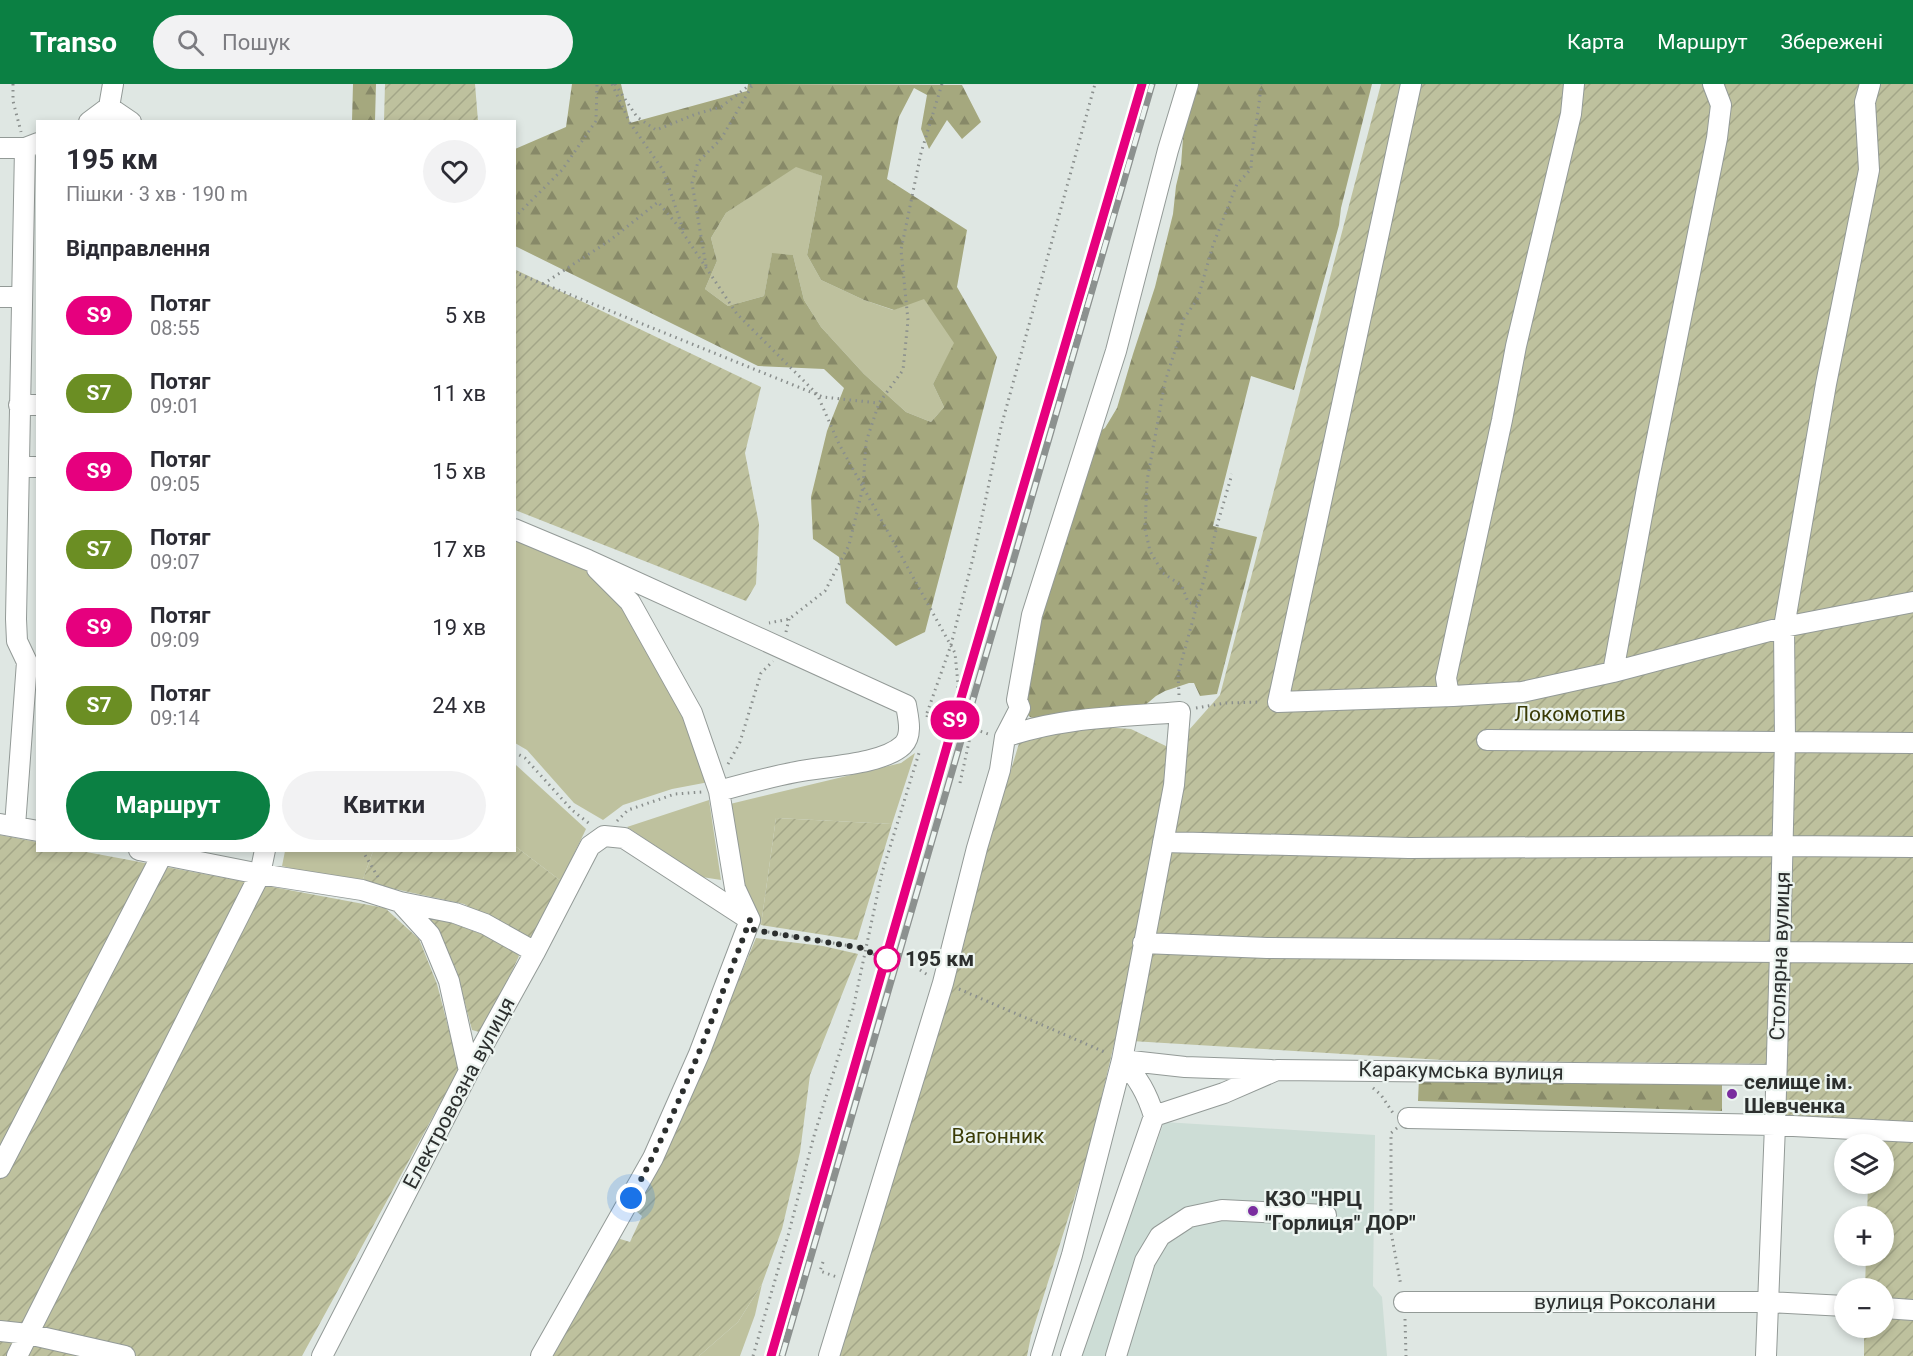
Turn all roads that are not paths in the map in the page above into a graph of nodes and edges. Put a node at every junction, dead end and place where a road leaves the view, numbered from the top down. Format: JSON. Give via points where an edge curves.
{"nodes":[{"id":1,"x":113,"y":84,"type":"edge"},
{"id":2,"x":1188,"y":84,"type":"edge"},
{"id":3,"x":1411,"y":84,"type":"edge"},
{"id":4,"x":1574,"y":84,"type":"edge"},
{"id":5,"x":1713,"y":84,"type":"edge"},
{"id":6,"x":1870,"y":84,"type":"edge"},
{"id":7,"x":109,"y":107,"type":"junction"},
{"id":8,"x":92,"y":120,"type":"edge"},
{"id":9,"x":128,"y":120,"type":"edge"},
{"id":10,"x":31,"y":145,"type":"edge"},
{"id":11,"x":0,"y":148,"type":"edge"},
{"id":12,"x":0,"y":297,"type":"edge"},
{"id":13,"x":21,"y":297,"type":"junction"},
{"id":14,"x":29,"y":348,"type":"edge"},
{"id":15,"x":28,"y":405,"type":"edge"},
{"id":16,"x":28,"y":467,"type":"edge"},
{"id":17,"x":28,"y":517,"type":"edge"},
{"id":18,"x":516,"y":530,"type":"edge"},
{"id":19,"x":588,"y":560,"type":"junction"},
{"id":20,"x":1913,"y":602,"type":"edge"},
{"id":21,"x":1784,"y":627,"type":"junction"},
{"id":22,"x":32,"y":659,"type":"edge"},
{"id":23,"x":1612,"y":672,"type":"junction"},
{"id":24,"x":1454,"y":696,"type":"junction"},
{"id":25,"x":1005,"y":737,"type":"junction"},
{"id":26,"x":1487,"y":740,"type":"dead end"},
{"id":27,"x":1785,"y":741,"type":"junction"},
{"id":28,"x":1913,"y":743,"type":"edge"},
{"id":29,"x":719,"y":790,"type":"junction"},
{"id":30,"x":7,"y":825,"type":"edge"},
{"id":31,"x":36,"y":831,"type":"edge"},
{"id":32,"x":1163,"y":842,"type":"junction"},
{"id":33,"x":1783,"y":846,"type":"junction"},
{"id":34,"x":1913,"y":847,"type":"edge"},
{"id":35,"x":148,"y":852,"type":"edge"},
{"id":36,"x":265,"y":852,"type":"edge"},
{"id":37,"x":162,"y":855,"type":"junction"},
{"id":38,"x":260,"y":874,"type":"junction"},
{"id":39,"x":400,"y":902,"type":"junction"},
{"id":40,"x":750,"y":920,"type":"junction"},
{"id":41,"x":1143,"y":943,"type":"junction"},
{"id":42,"x":535,"y":952,"type":"junction"},
{"id":43,"x":1780,"y":952,"type":"junction"},
{"id":44,"x":1913,"y":953,"type":"edge"},
{"id":45,"x":1122,"y":1060,"type":"junction"},
{"id":46,"x":1277,"y":1070,"type":"junction"},
{"id":47,"x":469,"y":1071,"type":"junction"},
{"id":48,"x":1776,"y":1075,"type":"junction"},
{"id":49,"x":1154,"y":1116,"type":"junction"},
{"id":50,"x":1404,"y":1122,"type":"road end"},
{"id":51,"x":1775,"y":1125,"type":"junction"},
{"id":52,"x":1913,"y":1132,"type":"edge"},
{"id":53,"x":0,"y":1168,"type":"edge"},
{"id":54,"x":1326,"y":1215,"type":"dead end"},
{"id":55,"x":1404,"y":1302,"type":"road end"},
{"id":56,"x":1767,"y":1302,"type":"junction"},
{"id":57,"x":1834,"y":1305,"type":"edge"},
{"id":58,"x":1894,"y":1309,"type":"edge"},
{"id":59,"x":1913,"y":1310,"type":"edge"},
{"id":60,"x":0,"y":1331,"type":"edge"},
{"id":61,"x":28,"y":1334,"type":"junction"},
{"id":62,"x":16,"y":1356,"type":"edge"},
{"id":63,"x":125,"y":1356,"type":"edge"},
{"id":64,"x":322,"y":1356,"type":"edge"},
{"id":65,"x":541,"y":1356,"type":"edge"},
{"id":66,"x":829,"y":1356,"type":"edge"},
{"id":67,"x":1041,"y":1356,"type":"edge"},
{"id":68,"x":1071,"y":1356,"type":"edge"},
{"id":69,"x":1116,"y":1356,"type":"edge"},
{"id":70,"x":1766,"y":1356,"type":"edge"}],
"edges":[{"from":1,"to":7,"type":"street"},
{"from":2,"to":25,"type":"street","via":[[1116,351],[1032,615],[1017,700],[1020,708]]},
{"from":3,"to":24,"type":"street","via":[[1278,702]]},
{"from":4,"to":24,"type":"street","via":[[1571,114],[1516,346],[1446,678],[1448,690]]},
{"from":5,"to":23,"type":"street","via":[[1721,105],[1717,138]]},
{"from":6,"to":21,"type":"street","name":"Столярна вулиця","via":[[1865,102],[1869,170],[1826,384]]},
{"from":7,"to":8,"type":"street"},
{"from":7,"to":9,"type":"street"},
{"from":10,"to":11,"type":"street"},
{"from":10,"to":13,"type":"street"},
{"from":12,"to":13,"type":"street"},
{"from":13,"to":14,"type":"street"},
{"from":14,"to":15,"type":"street"},
{"from":15,"to":16,"type":"street"},
{"from":16,"to":17,"type":"street"},
{"from":17,"to":22,"type":"street","via":[[16,619],[17,641]]},
{"from":18,"to":19,"type":"street"},
{"from":19,"to":29,"type":"street","via":[[630,602],[692,713]]},
{"from":19,"to":29,"type":"street","via":[[906,705],[910,729],[905,743],[890,754]]},
{"from":20,"to":21,"type":"street"},
{"from":21,"to":23,"type":"street"},
{"from":21,"to":27,"type":"street","name":"Столярна вулиця"},
{"from":22,"to":30,"type":"street"},
{"from":23,"to":24,"type":"street","via":[[1522,692]]},
{"from":25,"to":32,"type":"street","via":[[1029,728],[1094,718],[1180,711],[1174,785]]},
{"from":25,"to":66,"type":"street","via":[[1000,770],[976,848],[943,983]]},
{"from":26,"to":27,"type":"street"},
{"from":27,"to":28,"type":"street"},
{"from":27,"to":33,"type":"street","name":"Столярна вулиця"},
{"from":29,"to":40,"type":"street","via":[[735,888]]},
{"from":30,"to":31,"type":"street"},
{"from":32,"to":33,"type":"street","via":[[1409,848]]},
{"from":32,"to":41,"type":"street"},
{"from":33,"to":34,"type":"street"},
{"from":33,"to":43,"type":"street","name":"Столярна вулиця"},
{"from":35,"to":37,"type":"street"},
{"from":36,"to":38,"type":"street"},
{"from":37,"to":38,"type":"street"},
{"from":37,"to":53,"type":"street"},
{"from":38,"to":39,"type":"street","via":[[362,890]]},
{"from":38,"to":61,"type":"street"},
{"from":39,"to":42,"type":"street","via":[[455,913],[485,924]]},
{"from":39,"to":47,"type":"street","via":[[434,944],[449,981]]},
{"from":40,"to":42,"type":"street","name":"Електровозна вулиця","via":[[624,838],[604,836],[590,846]]},
{"from":40,"to":65,"type":"street","via":[[653,1158]]},
{"from":41,"to":43,"type":"street","via":[[1267,948]]},
{"from":41,"to":45,"type":"street"},
{"from":42,"to":47,"type":"street","name":"Електровозна вулиця"},
{"from":43,"to":44,"type":"street"},
{"from":43,"to":48,"type":"street","name":"Столярна вулиця"},
{"from":45,"to":46,"type":"street"},
{"from":45,"to":49,"type":"street","via":[[1148,1097]]},
{"from":45,"to":67,"type":"street","via":[[1072,1255]]},
{"from":46,"to":48,"type":"street","name":"Каракумська вулиця"},
{"from":46,"to":49,"type":"street","name":"Каракумська вулиця"},
{"from":47,"to":64,"type":"street","name":"Електровозна вулиця"},
{"from":48,"to":51,"type":"street","name":"Столярна вулиця"},
{"from":49,"to":68,"type":"street"},
{"from":50,"to":51,"type":"street"},
{"from":51,"to":52,"type":"street"},
{"from":51,"to":56,"type":"street","name":"Столярна вулиця"},
{"from":54,"to":69,"type":"street","via":[[1222,1210],[1189,1217],[1160,1236],[1145,1261]]},
{"from":55,"to":56,"type":"street","name":"вулиця Роксолани"},
{"from":56,"to":57,"type":"street","name":"вулиця Роксолани"},
{"from":56,"to":70,"type":"street","name":"Столярна вулиця"},
{"from":58,"to":59,"type":"street"},
{"from":60,"to":61,"type":"street"},
{"from":61,"to":62,"type":"street"},
{"from":61,"to":63,"type":"street"}]}
